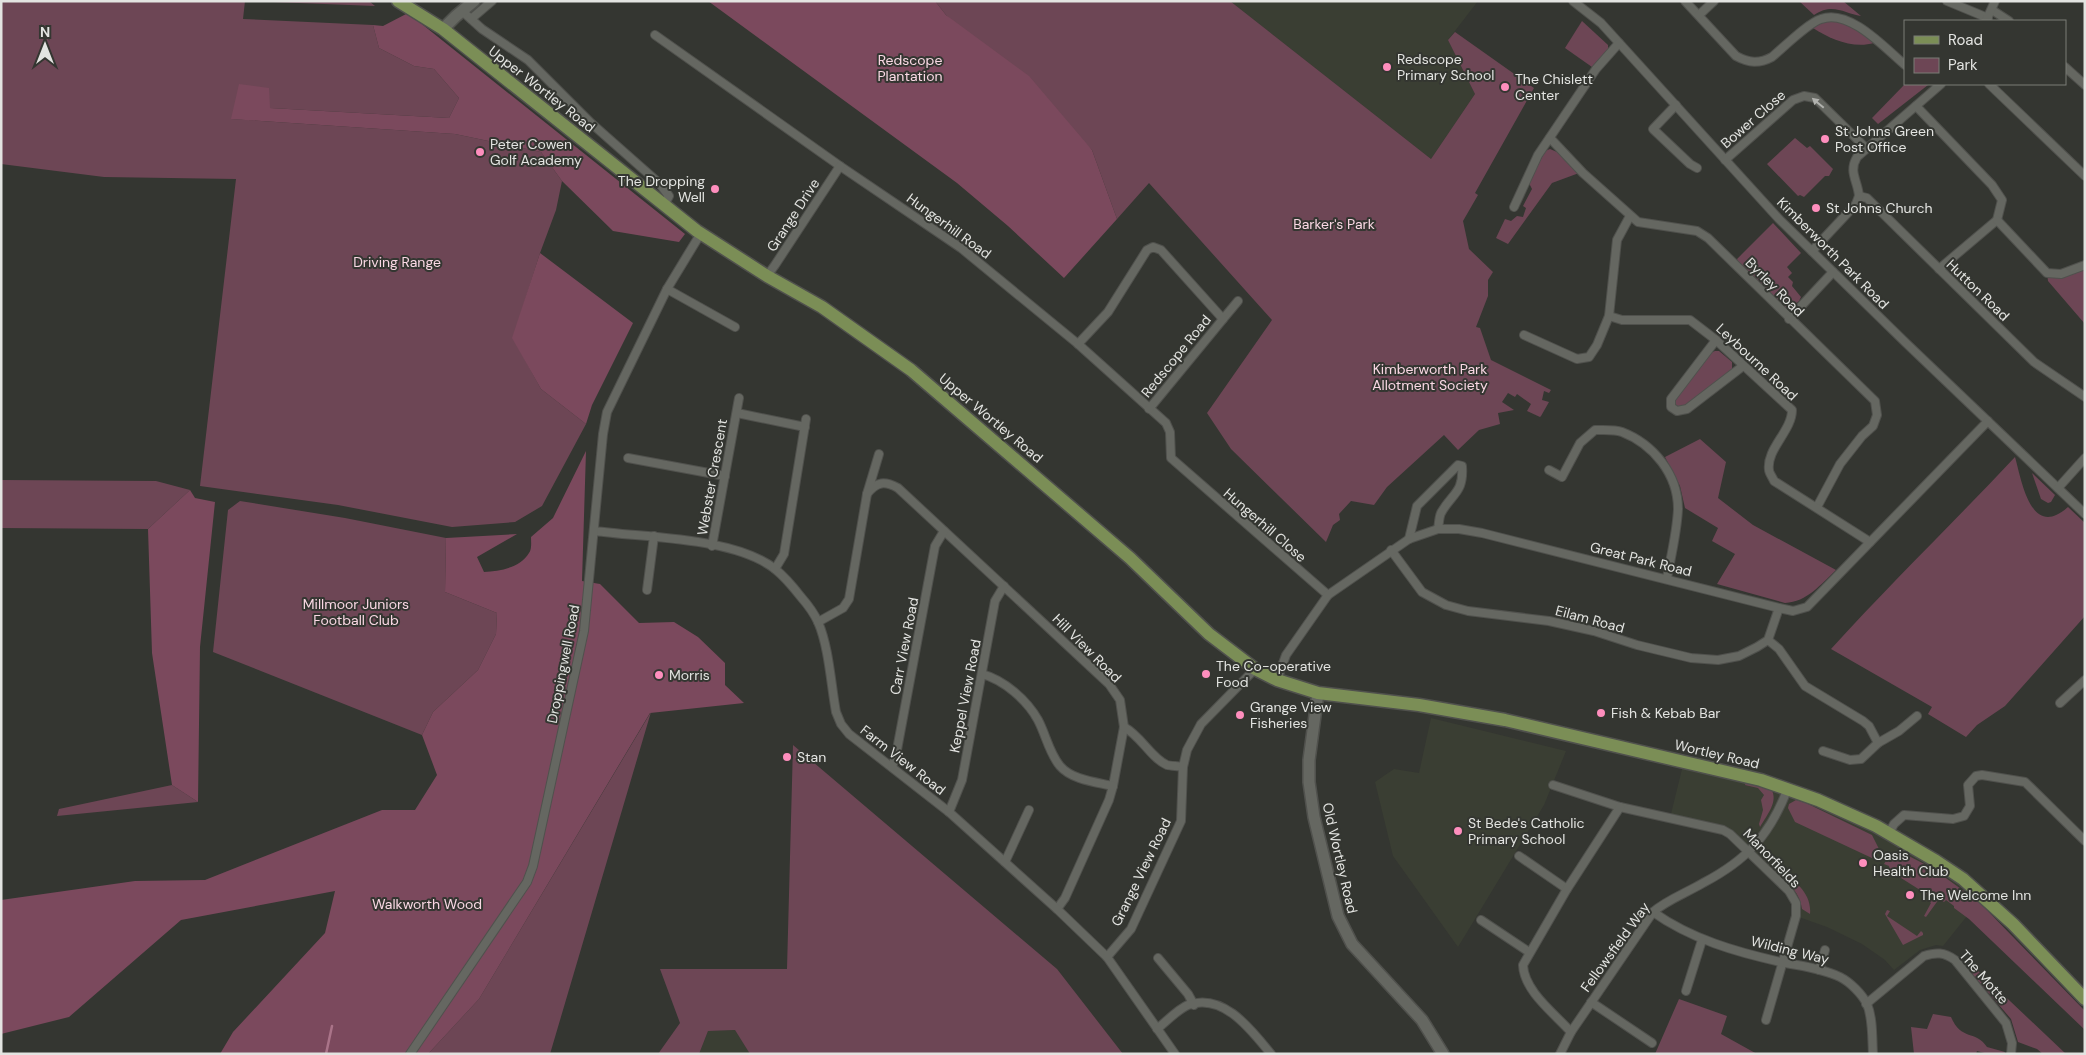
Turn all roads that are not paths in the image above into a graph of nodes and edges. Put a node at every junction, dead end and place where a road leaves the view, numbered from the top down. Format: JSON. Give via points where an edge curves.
{"nodes":[{"id":1,"x":398,"y":1,"type":"edge"},
{"id":2,"x":474,"y":1,"type":"edge"},
{"id":3,"x":492,"y":1,"type":"edge"},
{"id":4,"x":1685,"y":1,"type":"edge"},
{"id":5,"x":1714,"y":1,"type":"edge"},
{"id":6,"x":1947,"y":1,"type":"edge"},
{"id":7,"x":1995,"y":1,"type":"edge"},
{"id":8,"x":1578,"y":3,"type":"edge"},
{"id":9,"x":466,"y":15,"type":"junction"},
{"id":10,"x":1699,"y":15,"type":"junction"},
{"id":11,"x":1989,"y":16,"type":"edge"},
{"id":12,"x":2005,"y":20,"type":"edge"},
{"id":13,"x":443,"y":29,"type":"junction"},
{"id":14,"x":655,"y":35,"type":"dead end"},
{"id":15,"x":1619,"y":42,"type":"junction"},
{"id":16,"x":1904,"y":64,"type":"edge"},
{"id":17,"x":2066,"y":68,"type":"edge"},
{"id":18,"x":1927,"y":85,"type":"edge"},
{"id":19,"x":1940,"y":85,"type":"edge"},
{"id":20,"x":1990,"y":85,"type":"edge"},
{"id":21,"x":2085,"y":85,"type":"edge"},
{"id":22,"x":1934,"y":90,"type":"junction"},
{"id":23,"x":1676,"y":105,"type":"junction"},
{"id":24,"x":1916,"y":106,"type":"junction"},
{"id":25,"x":1550,"y":138,"type":"junction"},
{"id":26,"x":1866,"y":148,"type":"junction"},
{"id":27,"x":1725,"y":160,"type":"junction"},
{"id":28,"x":840,"y":166,"type":"junction"},
{"id":29,"x":1697,"y":168,"type":"dead end"},
{"id":30,"x":2085,"y":176,"type":"edge"},
{"id":31,"x":1860,"y":196,"type":"junction"},
{"id":32,"x":664,"y":205,"type":"junction"},
{"id":33,"x":1514,"y":207,"type":"dead end"},
{"id":34,"x":1630,"y":216,"type":"junction"},
{"id":35,"x":1996,"y":220,"type":"junction"},
{"id":36,"x":701,"y":234,"type":"junction"},
{"id":37,"x":1812,"y":251,"type":"junction"},
{"id":38,"x":2085,"y":265,"type":"edge"},
{"id":39,"x":1939,"y":269,"type":"junction"},
{"id":40,"x":1832,"y":272,"type":"junction"},
{"id":41,"x":767,"y":276,"type":"junction"},
{"id":42,"x":667,"y":289,"type":"junction"},
{"id":43,"x":1238,"y":301,"type":"dead end"},
{"id":44,"x":1609,"y":316,"type":"junction"},
{"id":45,"x":1223,"y":319,"type":"junction"},
{"id":46,"x":1789,"y":319,"type":"junction"},
{"id":47,"x":735,"y":327,"type":"dead end"},
{"id":48,"x":1524,"y":335,"type":"dead end"},
{"id":49,"x":1716,"y":340,"type":"junction"},
{"id":50,"x":1078,"y":344,"type":"junction"},
{"id":51,"x":1743,"y":366,"type":"junction"},
{"id":52,"x":2085,"y":397,"type":"edge"},
{"id":53,"x":738,"y":398,"type":"dead end"},
{"id":54,"x":1149,"y":409,"type":"junction"},
{"id":55,"x":736,"y":413,"type":"junction"},
{"id":56,"x":1988,"y":421,"type":"junction"},
{"id":57,"x":879,"y":454,"type":"dead end"},
{"id":58,"x":628,"y":458,"type":"dead end"},
{"id":59,"x":2085,"y":458,"type":"edge"},
{"id":60,"x":1549,"y":470,"type":"dead end"},
{"id":61,"x":1187,"y":474,"type":"joint"},
{"id":62,"x":725,"y":476,"type":"junction"},
{"id":63,"x":2058,"y":488,"type":"junction"},
{"id":64,"x":867,"y":494,"type":"junction"},
{"id":65,"x":1817,"y":507,"type":"junction"},
{"id":66,"x":2085,"y":514,"type":"edge"},
{"id":67,"x":1438,"y":529,"type":"junction"},
{"id":68,"x":594,"y":531,"type":"junction"},
{"id":69,"x":944,"y":531,"type":"junction"},
{"id":70,"x":654,"y":536,"type":"junction"},
{"id":71,"x":1409,"y":539,"type":"junction"},
{"id":72,"x":1870,"y":542,"type":"junction"},
{"id":73,"x":712,"y":546,"type":"junction"},
{"id":74,"x":1391,"y":550,"type":"junction"},
{"id":75,"x":775,"y":569,"type":"junction"},
{"id":76,"x":1667,"y":578,"type":"junction"},
{"id":77,"x":1004,"y":586,"type":"junction"},
{"id":78,"x":647,"y":590,"type":"dead end"},
{"id":79,"x":1328,"y":595,"type":"junction"},
{"id":80,"x":1779,"y":608,"type":"junction"},
{"id":81,"x":818,"y":622,"type":"junction"},
{"id":82,"x":1768,"y":640,"type":"junction"},
{"id":83,"x":1255,"y":669,"type":"junction"},
{"id":84,"x":982,"y":674,"type":"junction"},
{"id":85,"x":1277,"y":680,"type":"junction"},
{"id":86,"x":2085,"y":680,"type":"edge"},
{"id":87,"x":1318,"y":693,"type":"junction"},
{"id":88,"x":2060,"y":703,"type":"dead end"},
{"id":89,"x":1917,"y":716,"type":"dead end"},
{"id":90,"x":1124,"y":727,"type":"junction"},
{"id":91,"x":1878,"y":743,"type":"junction"},
{"id":92,"x":1823,"y":751,"type":"dead end"},
{"id":93,"x":892,"y":767,"type":"junction"},
{"id":94,"x":1183,"y":767,"type":"junction"},
{"id":95,"x":1553,"y":785,"type":"dead end"},
{"id":96,"x":1114,"y":786,"type":"junction"},
{"id":97,"x":1788,"y":788,"type":"junction"},
{"id":98,"x":1620,"y":807,"type":"junction"},
{"id":99,"x":1029,"y":810,"type":"dead end"},
{"id":100,"x":949,"y":812,"type":"junction"},
{"id":101,"x":1890,"y":833,"type":"junction"},
{"id":102,"x":2085,"y":841,"type":"edge"},
{"id":103,"x":1748,"y":853,"type":"junction"},
{"id":104,"x":1519,"y":856,"type":"dead end"},
{"id":105,"x":1005,"y":862,"type":"junction"},
{"id":106,"x":1567,"y":889,"type":"junction"},
{"id":107,"x":1057,"y":909,"type":"junction"},
{"id":108,"x":1652,"y":912,"type":"junction"},
{"id":109,"x":1481,"y":920,"type":"dead end"},
{"id":110,"x":1702,"y":940,"type":"junction"},
{"id":111,"x":1825,"y":950,"type":"dead end"},
{"id":112,"x":1529,"y":952,"type":"junction"},
{"id":113,"x":1107,"y":957,"type":"junction"},
{"id":114,"x":1162,"y":960,"type":"dead end"},
{"id":115,"x":1783,"y":962,"type":"junction"},
{"id":116,"x":1819,"y":970,"type":"junction"},
{"id":117,"x":1686,"y":991,"type":"dead end"},
{"id":118,"x":2085,"y":1000,"type":"edge"},
{"id":119,"x":1591,"y":1002,"type":"junction"},
{"id":120,"x":1194,"y":1004,"type":"junction"},
{"id":121,"x":1866,"y":1004,"type":"junction"},
{"id":122,"x":1766,"y":1020,"type":"dead end"},
{"id":123,"x":1157,"y":1029,"type":"junction"},
{"id":124,"x":1570,"y":1032,"type":"junction"},
{"id":125,"x":1652,"y":1043,"type":"dead end"},
{"id":126,"x":410,"y":1054,"type":"edge"},
{"id":127,"x":1175,"y":1054,"type":"edge"},
{"id":128,"x":1271,"y":1054,"type":"edge"},
{"id":129,"x":1443,"y":1054,"type":"edge"},
{"id":130,"x":1560,"y":1054,"type":"edge"},
{"id":131,"x":1873,"y":1054,"type":"edge"},
{"id":132,"x":2011,"y":1054,"type":"edge"}],
"edges":[{"from":1,"to":13,"type":"main road","name":"Upper Wortley Road"},
{"from":2,"to":9,"type":"street"},
{"from":3,"to":9,"type":"street"},
{"from":4,"to":10,"type":"street"},
{"from":5,"to":10,"type":"street"},
{"from":6,"to":11,"type":"street"},
{"from":7,"to":11,"type":"street"},
{"from":8,"to":15,"type":"street","name":"Kimberworth Park Road"},
{"from":9,"to":13,"type":"street"},
{"from":9,"to":32,"type":"street","name":"Upper Wortley Road","via":[[528,60],[660,184],[669,196]]},
{"from":10,"to":16,"type":"street","via":[[1744,61],[1765,61],[1816,21],[1829,17],[1853,22]]},
{"from":11,"to":12,"type":"street"},
{"from":13,"to":32,"type":"main road","name":"Upper Wortley Road"},
{"from":14,"to":28,"type":"street","name":"Hungerhill Road"},
{"from":15,"to":23,"type":"street","name":"Kimberworth Park Road"},
{"from":15,"to":25,"type":"street","via":[[1596,69]]},
{"from":17,"to":21,"type":"street"},
{"from":18,"to":22,"type":"street"},
{"from":19,"to":22,"type":"street"},
{"from":20,"to":30,"type":"street"},
{"from":22,"to":24,"type":"street"},
{"from":23,"to":27,"type":"street","name":"Kimberworth Park Road"},
{"from":23,"to":29,"type":"street","via":[[1653,128]]},
{"from":24,"to":26,"type":"street"},
{"from":24,"to":35,"type":"street","via":[[1992,185],[2002,200]]},
{"from":25,"to":33,"type":"street"},
{"from":25,"to":34,"type":"street","name":"Byrley Road"},
{"from":26,"to":27,"type":"street","name":"Bower Close","one_way":true,"via":[[1815,98],[1804,96],[1784,106]]},
{"from":26,"to":31,"type":"street","via":[[1852,166]]},
{"from":27,"to":37,"type":"street","name":"Kimberworth Park Road"},
{"from":28,"to":41,"type":"street","name":"Grange Drive"},
{"from":28,"to":50,"type":"street","name":"Hungerhill Road","via":[[961,248]]},
{"from":31,"to":37,"type":"street"},
{"from":31,"to":39,"type":"street","name":"Hutton Road","via":[[1867,198]]},
{"from":32,"to":36,"type":"main road","name":"Upper Wortley Road"},
{"from":34,"to":44,"type":"street","via":[[1617,240]]},
{"from":34,"to":46,"type":"street","name":"Byrley Road","via":[[1638,222],[1696,231],[1708,238]]},
{"from":35,"to":38,"type":"street","via":[[2047,272],[2061,274]]},
{"from":35,"to":39,"type":"street"},
{"from":36,"to":41,"type":"main road","name":"Upper Wortley Road"},
{"from":36,"to":42,"type":"street","name":"Droppingwell Road"},
{"from":37,"to":40,"type":"street","name":"Kimberworth Park Road"},
{"from":39,"to":52,"type":"street","name":"Hutton Road","via":[[2034,362]]},
{"from":40,"to":46,"type":"street"},
{"from":40,"to":56,"type":"street","name":"Kimberworth Park Road"},
{"from":41,"to":83,"type":"main road","name":"Upper Wortley Road","via":[[822,307],[911,370],[1130,558],[1209,634]]},
{"from":42,"to":47,"type":"street"},
{"from":42,"to":68,"type":"street","name":"Droppingwell Road","via":[[607,412]]},
{"from":43,"to":45,"type":"street","name":"Redscope Road"},
{"from":44,"to":48,"type":"street","via":[[1590,357],[1577,359]]},
{"from":44,"to":49,"type":"street","name":"Leybourne Road","via":[[1622,320],[1690,320]]},
{"from":45,"to":50,"type":"street","name":"Redscope Road","via":[[1161,250],[1153,247],[1147,250],[1108,312]]},
{"from":45,"to":54,"type":"street","name":"Redscope Road"},
{"from":46,"to":65,"type":"street","name":"Byrley Road","via":[[1875,402],[1877,415],[1873,426],[1840,464]]},
{"from":49,"to":51,"type":"street","name":"Leybourne Road"},
{"from":49,"to":51,"type":"street","via":[[1671,399],[1671,406],[1677,411],[1687,409]]},
{"from":50,"to":54,"type":"street","name":"Hungerhill Road"},
{"from":51,"to":65,"type":"street","name":"Leybourne Road","via":[[1792,410],[1792,420],[1782,434],[1768,471],[1774,481]]},
{"from":53,"to":55,"type":"street","name":"Webster Crescent"},
{"from":54,"to":61,"type":"street","name":"Hungerhill Road","via":[[1166,423],[1172,458]]},
{"from":55,"to":62,"type":"street","name":"Webster Crescent"},
{"from":55,"to":75,"type":"street","name":"Webster Crescent","via":[[806,423],[784,554]]},
{"from":56,"to":63,"type":"street","name":"Kimberworth Park Road"},
{"from":56,"to":72,"type":"street","name":"Great Park Road"},
{"from":57,"to":64,"type":"street"},
{"from":58,"to":62,"type":"street"},
{"from":59,"to":63,"type":"street"},
{"from":60,"to":76,"type":"street","via":[[1562,476],[1580,443],[1595,430],[1621,432],[1660,457],[1676,492],[1678,509]]},
{"from":61,"to":79,"type":"street","name":"Hungerhill Close"},
{"from":62,"to":73,"type":"street","name":"Webster Crescent"},
{"from":63,"to":66,"type":"street","name":"Kimberworth Park Road"},
{"from":64,"to":69,"type":"street","name":"Hill View Road","via":[[873,486],[888,483],[898,488]]},
{"from":64,"to":81,"type":"street","via":[[849,599],[843,608]]},
{"from":65,"to":72,"type":"street","name":"Leybourne Road"},
{"from":67,"to":71,"type":"street","name":"Great Park Road"},
{"from":67,"to":71,"type":"street","via":[[1440,514],[1463,479],[1462,466],[1458,465],[1449,472],[1417,506]]},
{"from":67,"to":76,"type":"street","name":"Great Park Road","via":[[1482,533]]},
{"from":68,"to":70,"type":"street","name":"Farm View Road"},
{"from":68,"to":126,"type":"street","name":"Droppingwell Road","via":[[584,630],[533,866],[527,882]]},
{"from":69,"to":77,"type":"street","name":"Hill View Road"},
{"from":69,"to":93,"type":"street","name":"Carr View Road","via":[[935,546]]},
{"from":70,"to":73,"type":"street","name":"Farm View Road"},
{"from":70,"to":78,"type":"street"},
{"from":71,"to":74,"type":"street","name":"Great Park Road"},
{"from":72,"to":80,"type":"street","name":"Great Park Road","via":[[1807,607],[1793,611]]},
{"from":73,"to":75,"type":"street","name":"Farm View Road","via":[[735,550]]},
{"from":74,"to":79,"type":"street","name":"Great Park Road"},
{"from":74,"to":82,"type":"street","name":"Eilam Road","via":[[1422,592],[1468,612],[1549,621],[1691,658],[1718,660],[1738,656]]},
{"from":75,"to":81,"type":"street","name":"Farm View Road","via":[[796,590]]},
{"from":76,"to":80,"type":"street","name":"Great Park Road"},
{"from":77,"to":84,"type":"street","name":"Keppel View Road","via":[[995,601]]},
{"from":77,"to":90,"type":"street","name":"Hill View Road","via":[[1109,684],[1120,700]]},
{"from":79,"to":85,"type":"street","name":"Great Park Road","via":[[1286,655]]},
{"from":80,"to":82,"type":"street"},
{"from":81,"to":93,"type":"street","name":"Farm View Road","via":[[841,724]]},
{"from":82,"to":91,"type":"street","via":[[1780,648],[1805,686],[1863,721]]},
{"from":83,"to":85,"type":"main road","name":"Upper Wortley Road"},
{"from":83,"to":94,"type":"street","name":"Grange View Road","via":[[1201,724],[1187,750]]},
{"from":84,"to":96,"type":"street","via":[[1007,686],[1030,709],[1060,766],[1071,774]]},
{"from":84,"to":100,"type":"street","name":"Keppel View Road","via":[[962,780]]},
{"from":85,"to":87,"type":"main road","name":"Wortley Road"},
{"from":86,"to":88,"type":"street"},
{"from":87,"to":97,"type":"main road","name":"Wortley Road","via":[[1460,711]]},
{"from":87,"to":129,"type":"street","name":"Old Wortley Road","via":[[1309,782],[1314,817],[1338,916],[1346,936],[1422,1020]]},
{"from":89,"to":91,"type":"street"},
{"from":90,"to":94,"type":"street","via":[[1138,736],[1159,760],[1167,765]]},
{"from":90,"to":96,"type":"street","name":"Hill View Road"},
{"from":91,"to":92,"type":"street","via":[[1856,760]]},
{"from":93,"to":100,"type":"street","name":"Farm View Road"},
{"from":94,"to":113,"type":"street","name":"Grange View Road","via":[[1181,821],[1131,929]]},
{"from":95,"to":98,"type":"street","name":"Manorfields"},
{"from":96,"to":107,"type":"street","name":"Hill View Road","via":[[1065,898]]},
{"from":97,"to":101,"type":"main road","name":"Wortley Road"},
{"from":97,"to":103,"type":"street","name":"Fellowsfield Way","via":[[1767,830]]},
{"from":98,"to":103,"type":"street","name":"Manorfields","via":[[1723,830]]},
{"from":98,"to":106,"type":"street"},
{"from":99,"to":105,"type":"street"},
{"from":100,"to":105,"type":"street","name":"Farm View Road"},
{"from":101,"to":102,"type":"street","via":[[1904,815],[1953,819],[1964,816],[1970,806],[1968,785],[1982,775],[2028,784]]},
{"from":101,"to":118,"type":"main road","name":"Wortley Road","via":[[1936,861],[1987,899]]},
{"from":103,"to":108,"type":"street","name":"Fellowsfield Way","via":[[1720,874]]},
{"from":103,"to":115,"type":"street","name":"Manorfields","via":[[1789,891],[1796,904],[1796,916]]},
{"from":104,"to":106,"type":"street"},
{"from":105,"to":107,"type":"street","name":"Farm View Road"},
{"from":106,"to":112,"type":"street"},
{"from":107,"to":113,"type":"street","name":"Farm View Road"},
{"from":108,"to":110,"type":"street","name":"Wilding Way","via":[[1679,930]]},
{"from":108,"to":119,"type":"street","name":"Fellowsfield Way"},
{"from":109,"to":112,"type":"street"},
{"from":110,"to":115,"type":"street","name":"Wilding Way"},
{"from":110,"to":117,"type":"street"},
{"from":111,"to":116,"type":"street"},
{"from":112,"to":124,"type":"street","via":[[1523,965],[1527,981]]},
{"from":113,"to":123,"type":"street","name":"Farm View Road"},
{"from":114,"to":120,"type":"street"},
{"from":115,"to":116,"type":"street","name":"Wilding Way"},
{"from":115,"to":122,"type":"street","name":"Manorfields"},
{"from":116,"to":121,"type":"street","name":"Wilding Way","via":[[1846,980]]},
{"from":119,"to":124,"type":"street","name":"Fellowsfield Way"},
{"from":119,"to":125,"type":"street"},
{"from":120,"to":123,"type":"street","via":[[1188,1005]]},
{"from":120,"to":128,"type":"street","via":[[1213,1004],[1229,1010]]},
{"from":121,"to":131,"type":"street","name":"Wilding Way"},
{"from":121,"to":132,"type":"street","name":"The Motte","via":[[1924,956],[1932,953],[1948,955],[2006,1023],[2012,1043]]},
{"from":123,"to":127,"type":"street","name":"Farm View Road"},
{"from":124,"to":130,"type":"street","name":"Fellowsfield Way"}]}
